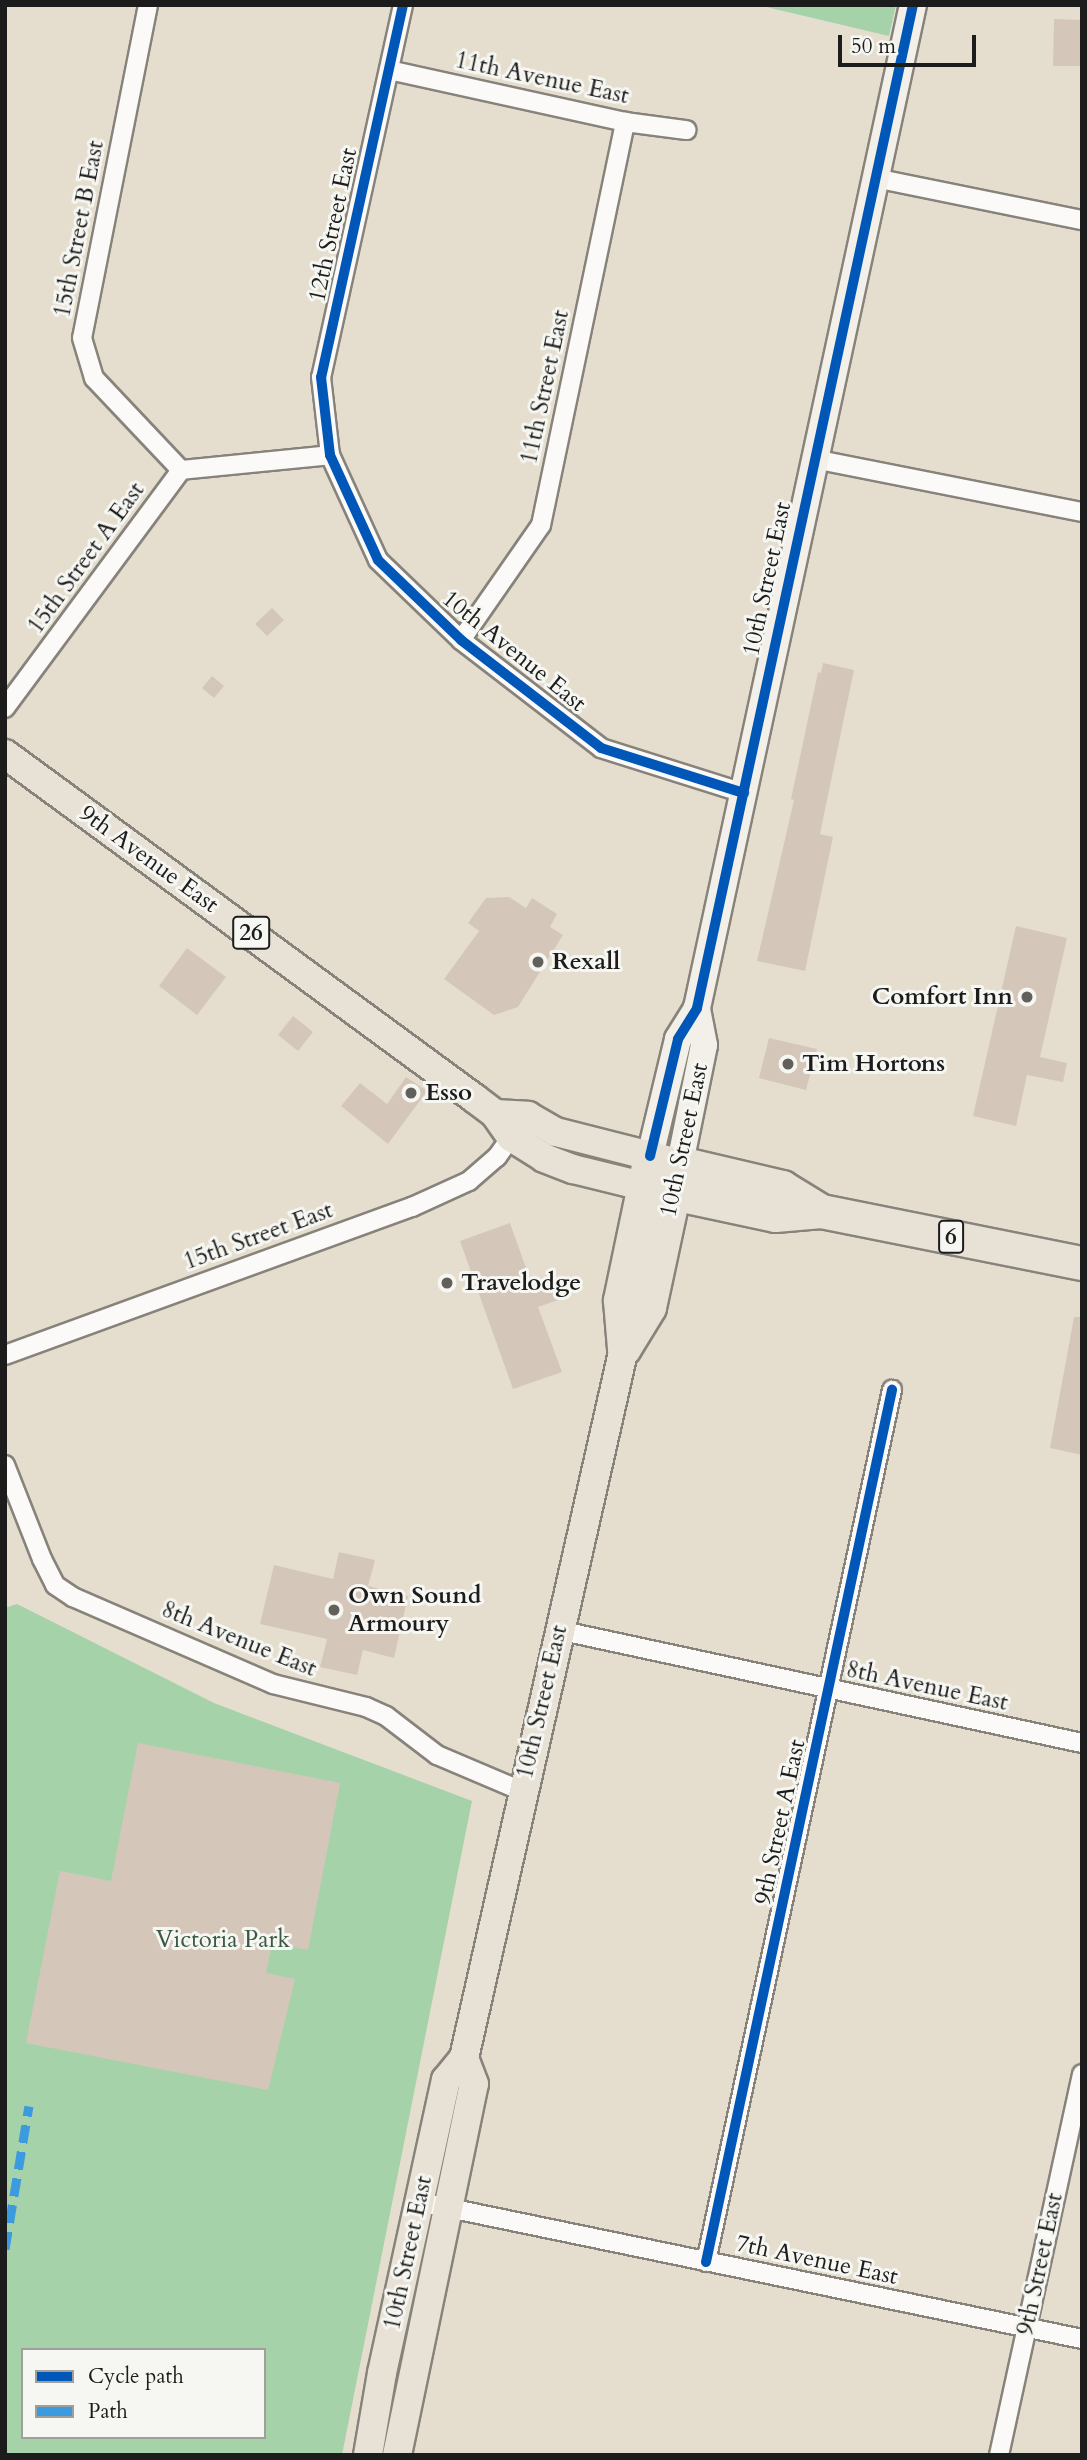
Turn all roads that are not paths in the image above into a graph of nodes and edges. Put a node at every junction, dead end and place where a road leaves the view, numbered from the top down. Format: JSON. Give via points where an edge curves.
{"nodes":[{"id":1,"x":148,"y":5,"type":"edge"},
{"id":2,"x":403,"y":5,"type":"edge"},
{"id":3,"x":913,"y":5,"type":"edge"},
{"id":4,"x":389,"y":69,"type":"junction"},
{"id":5,"x":625,"y":122,"type":"junction"},
{"id":6,"x":686,"y":130,"type":"dead end"},
{"id":7,"x":875,"y":178,"type":"junction"},
{"id":8,"x":1082,"y":220,"type":"edge"},
{"id":9,"x":330,"y":455,"type":"junction"},
{"id":10,"x":814,"y":459,"type":"junction"},
{"id":11,"x":181,"y":470,"type":"junction"},
{"id":12,"x":1082,"y":512,"type":"edge"},
{"id":13,"x":461,"y":640,"type":"junction"},
{"id":14,"x":5,"y":708,"type":"edge"},
{"id":15,"x":5,"y":754,"type":"edge"},
{"id":16,"x":744,"y":793,"type":"junction"},
{"id":17,"x":503,"y":1126,"type":"junction"},
{"id":18,"x":662,"y":1175,"type":"junction"},
{"id":19,"x":1082,"y":1263,"type":"edge"},
{"id":20,"x":624,"y":1348,"type":"joint"},
{"id":21,"x":5,"y":1355,"type":"edge"},
{"id":22,"x":892,"y":1390,"type":"dead end"},
{"id":23,"x":5,"y":1465,"type":"edge"},
{"id":24,"x":558,"y":1630,"type":"junction"},
{"id":25,"x":830,"y":1690,"type":"junction"},
{"id":26,"x":1082,"y":1743,"type":"edge"},
{"id":27,"x":522,"y":1791,"type":"junction"},
{"id":28,"x":464,"y":2058,"type":"junction"},
{"id":29,"x":1082,"y":2074,"type":"edge"},
{"id":30,"x":419,"y":2202,"type":"junction"},
{"id":31,"x":449,"y":2208,"type":"junction"},
{"id":32,"x":706,"y":2262,"type":"junction"},
{"id":33,"x":1026,"y":2328,"type":"junction"},
{"id":34,"x":1082,"y":2339,"type":"edge"},
{"id":35,"x":368,"y":2455,"type":"edge"},
{"id":36,"x":397,"y":2455,"type":"edge"},
{"id":37,"x":999,"y":2455,"type":"edge"}],
"edges":[{"from":1,"to":11,"type":"street","name":"15th Street B East","via":[[82,338],[94,377]]},
{"from":2,"to":4,"type":"street","name":"12th Street East"},
{"from":3,"to":7,"type":"street","name":"10th Street East"},
{"from":4,"to":5,"type":"street","name":"11th Avenue East"},
{"from":4,"to":9,"type":"street","name":"12th Street East","via":[[321,377]]},
{"from":5,"to":6,"type":"street","name":"11th Avenue East"},
{"from":5,"to":13,"type":"street","name":"11th Street East","via":[[541,525]]},
{"from":7,"to":8,"type":"street"},
{"from":7,"to":10,"type":"street","name":"10th Street East"},
{"from":9,"to":11,"type":"street"},
{"from":9,"to":13,"type":"street","name":"10th Avenue East","via":[[378,561]]},
{"from":10,"to":12,"type":"street"},
{"from":10,"to":16,"type":"street","name":"10th Street East"},
{"from":11,"to":14,"type":"street","name":"15th Street A East"},
{"from":13,"to":16,"type":"street","name":"10th Avenue East","via":[[601,748]]},
{"from":15,"to":17,"type":"main road","name":"9th Avenue East","number":"26"},
{"from":16,"to":18,"type":"street","name":"10th Street East","via":[[697,1008],[704,1045]]},
{"from":17,"to":18,"type":"main road","via":[[528,1116]]},
{"from":17,"to":21,"type":"street","name":"15th Street East","via":[[497,1157],[469,1181],[412,1207]]},
{"from":18,"to":19,"type":"highway","number":"6","via":[[775,1215],[821,1211]]},
{"from":18,"to":20,"type":"highway","name":"10th Street East","via":[[649,1307]]},
{"from":20,"to":24,"type":"main road","name":"10th Street East"},
{"from":22,"to":25,"type":"street","name":"9th Street A East"},
{"from":23,"to":27,"type":"street","name":"8th Avenue East","via":[[55,1585],[73,1597],[272,1684],[366,1707],[386,1716],[437,1755]]},
{"from":24,"to":25,"type":"street","name":"8th Avenue East"},
{"from":24,"to":27,"type":"main road","name":"10th Street East"},
{"from":25,"to":26,"type":"street","name":"8th Avenue East"},
{"from":25,"to":32,"type":"street","name":"9th Street A East"},
{"from":27,"to":28,"type":"main road","name":"10th Street East"},
{"from":28,"to":30,"type":"main road","name":"10th Street East","via":[[446,2080]]},
{"from":28,"to":31,"type":"main road","name":"10th Street East","via":[[474,2084]]},
{"from":29,"to":33,"type":"street","name":"9th Street East"},
{"from":30,"to":31,"type":"street","name":"7th Avenue East"},
{"from":30,"to":35,"type":"main road","name":"10th Street East"},
{"from":31,"to":32,"type":"street","name":"7th Avenue East"},
{"from":31,"to":36,"type":"main road","name":"10th Street East"},
{"from":32,"to":33,"type":"street","name":"7th Avenue East"},
{"from":33,"to":34,"type":"street","name":"7th Avenue East"},
{"from":33,"to":37,"type":"street","name":"9th Street East"}]}
